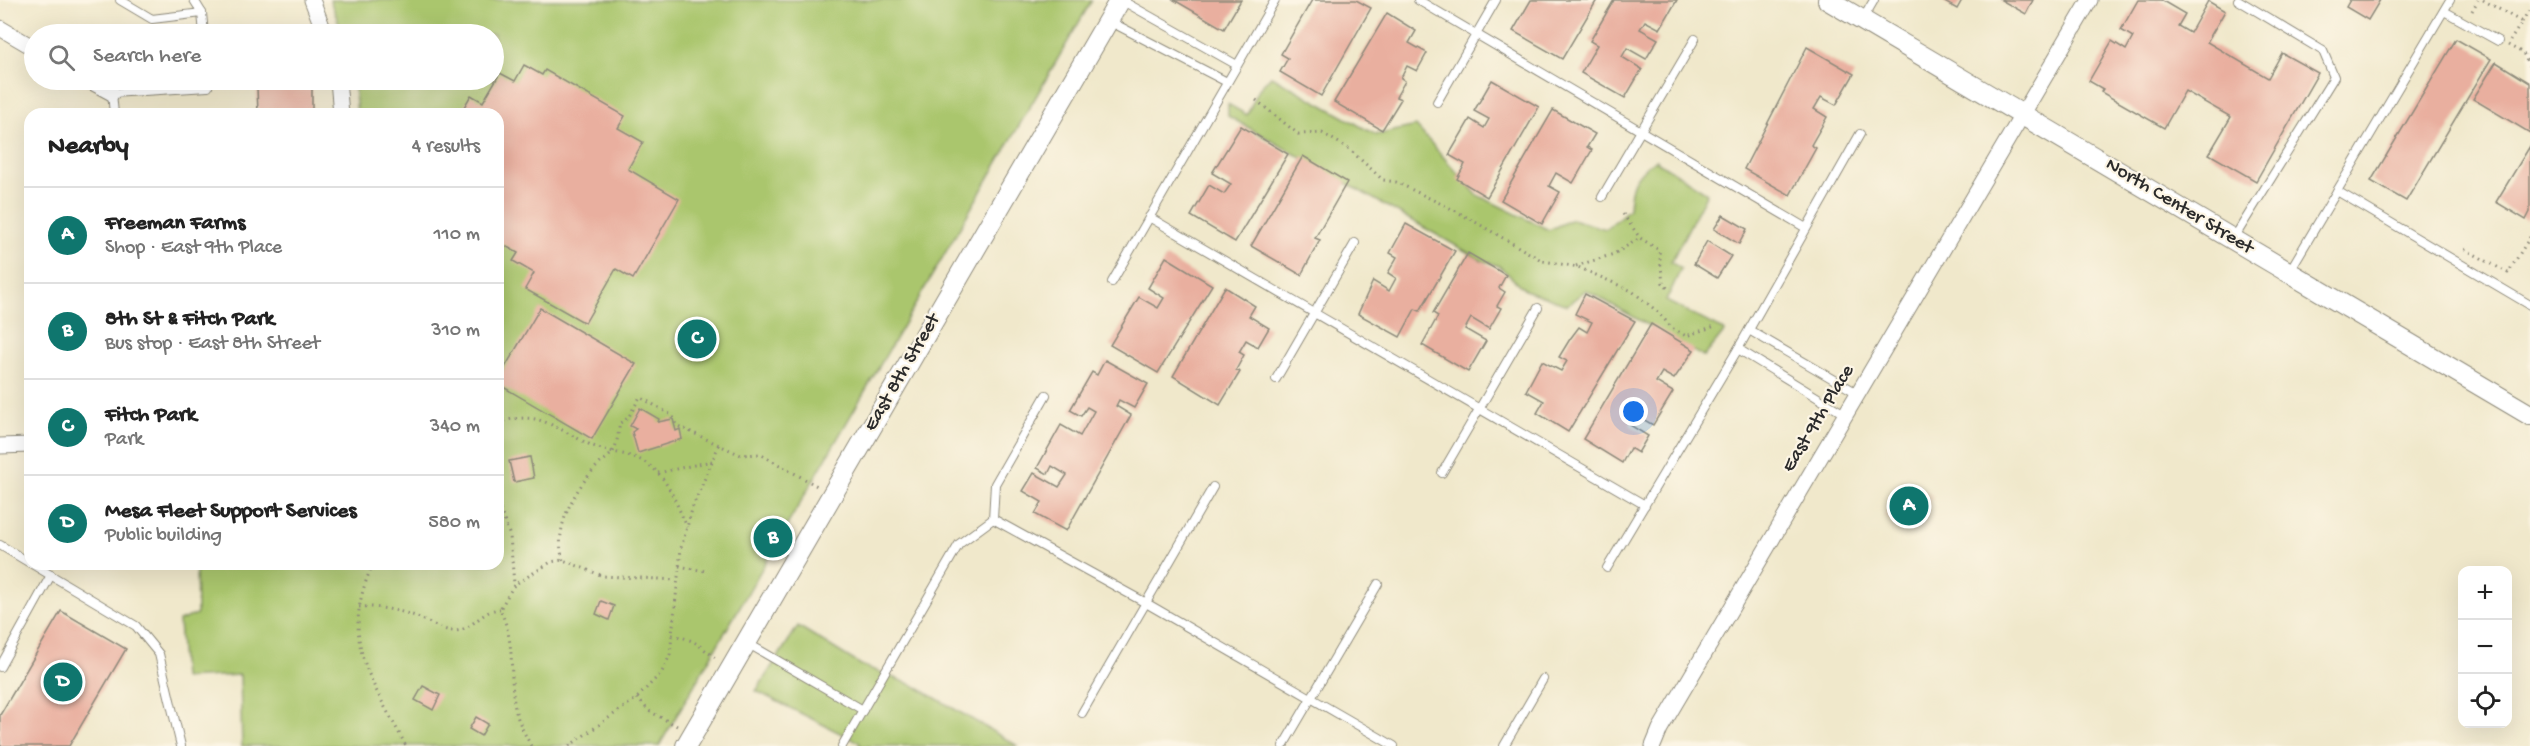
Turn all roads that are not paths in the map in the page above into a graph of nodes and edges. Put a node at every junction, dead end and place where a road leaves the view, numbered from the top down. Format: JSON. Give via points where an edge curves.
{"nodes":[{"id":1,"x":120,"y":0,"type":"edge"},
{"id":2,"x":194,"y":0,"type":"edge"},
{"id":3,"x":312,"y":0,"type":"edge"},
{"id":4,"x":1120,"y":0,"type":"edge"},
{"id":5,"x":1275,"y":0,"type":"edge"},
{"id":6,"x":1418,"y":0,"type":"edge"},
{"id":7,"x":1496,"y":0,"type":"edge"},
{"id":8,"x":1828,"y":0,"type":"edge"},
{"id":9,"x":1874,"y":0,"type":"edge"},
{"id":10,"x":2090,"y":0,"type":"edge"},
{"id":11,"x":2238,"y":0,"type":"edge"},
{"id":12,"x":2450,"y":0,"type":"edge"},
{"id":13,"x":2444,"y":11,"type":"junction"},
{"id":14,"x":202,"y":14,"type":"junction"},
{"id":15,"x":1862,"y":20,"type":"junction"},
{"id":16,"x":1108,"y":21,"type":"junction"},
{"id":17,"x":203,"y":24,"type":"edge"},
{"id":18,"x":321,"y":24,"type":"edge"},
{"id":19,"x":0,"y":28,"type":"edge"},
{"id":20,"x":1476,"y":34,"type":"junction"},
{"id":21,"x":1695,"y":39,"type":"dead end"},
{"id":22,"x":2498,"y":41,"type":"dead end"},
{"id":23,"x":24,"y":42,"type":"edge"},
{"id":24,"x":1237,"y":65,"type":"junction"},
{"id":25,"x":1227,"y":82,"type":"junction"},
{"id":26,"x":106,"y":90,"type":"edge"},
{"id":27,"x":160,"y":90,"type":"edge"},
{"id":28,"x":339,"y":90,"type":"edge"},
{"id":29,"x":112,"y":93,"type":"junction"},
{"id":30,"x":1437,"y":102,"type":"dead end"},
{"id":31,"x":113,"y":108,"type":"edge"},
{"id":32,"x":340,"y":108,"type":"edge"},
{"id":33,"x":2023,"y":115,"type":"junction"},
{"id":34,"x":1641,"y":131,"type":"junction"},
{"id":35,"x":1860,"y":134,"type":"dead end"},
{"id":36,"x":2337,"y":191,"type":"junction"},
{"id":37,"x":1602,"y":197,"type":"dead end"},
{"id":38,"x":1149,"y":217,"type":"junction"},
{"id":39,"x":1806,"y":228,"type":"junction"},
{"id":40,"x":2234,"y":239,"type":"junction"},
{"id":41,"x":1354,"y":243,"type":"dead end"},
{"id":42,"x":2289,"y":272,"type":"junction"},
{"id":43,"x":1112,"y":282,"type":"dead end"},
{"id":44,"x":2530,"y":305,"type":"edge"},
{"id":45,"x":1538,"y":308,"type":"dead end"},
{"id":46,"x":1314,"y":313,"type":"junction"},
{"id":47,"x":1749,"y":330,"type":"junction"},
{"id":48,"x":1738,"y":349,"type":"junction"},
{"id":49,"x":1276,"y":379,"type":"dead end"},
{"id":50,"x":1859,"y":394,"type":"junction"},
{"id":51,"x":1046,"y":395,"type":"dead end"},
{"id":52,"x":1480,"y":409,"type":"junction"},
{"id":53,"x":1846,"y":415,"type":"junction"},
{"id":54,"x":2530,"y":415,"type":"edge"},
{"id":55,"x":24,"y":445,"type":"edge"},
{"id":56,"x":0,"y":446,"type":"edge"},
{"id":57,"x":1442,"y":473,"type":"dead end"},
{"id":58,"x":1213,"y":487,"type":"dead end"},
{"id":59,"x":1645,"y":505,"type":"junction"},
{"id":60,"x":993,"y":519,"type":"junction"},
{"id":61,"x":0,"y":545,"type":"edge"},
{"id":62,"x":24,"y":559,"type":"edge"},
{"id":63,"x":1607,"y":568,"type":"dead end"},
{"id":64,"x":43,"y":570,"type":"edge"},
{"id":65,"x":51,"y":575,"type":"junction"},
{"id":66,"x":1378,"y":584,"type":"dead end"},
{"id":67,"x":1146,"y":603,"type":"junction"},
{"id":68,"x":746,"y":643,"type":"junction"},
{"id":69,"x":0,"y":667,"type":"edge"},
{"id":70,"x":1543,"y":679,"type":"dead end"},
{"id":71,"x":1311,"y":698,"type":"junction"},
{"id":72,"x":863,"y":710,"type":"junction"},
{"id":73,"x":1082,"y":713,"type":"dead end"},
{"id":74,"x":690,"y":740,"type":"edge"},
{"id":75,"x":181,"y":746,"type":"edge"},
{"id":76,"x":842,"y":746,"type":"edge"},
{"id":77,"x":1283,"y":746,"type":"edge"},
{"id":78,"x":1394,"y":746,"type":"edge"},
{"id":79,"x":1504,"y":746,"type":"edge"},
{"id":80,"x":1653,"y":746,"type":"edge"}],
"edges":[{"from":1,"to":14,"type":"lane","via":[[152,19]]},
{"from":2,"to":14,"type":"lane"},
{"from":3,"to":18,"type":"street"},
{"from":4,"to":16,"type":"street","name":"East 8th Street"},
{"from":4,"to":24,"type":"lane"},
{"from":5,"to":24,"type":"lane"},
{"from":6,"to":20,"type":"lane"},
{"from":7,"to":20,"type":"lane"},
{"from":8,"to":15,"type":"street","name":"North Center Street"},
{"from":9,"to":15,"type":"lane"},
{"from":10,"to":33,"type":"street","name":"East 9th Place"},
{"from":11,"to":40,"type":"lane","via":[[2324,51],[2334,77]]},
{"from":12,"to":13,"type":"lane"},
{"from":13,"to":22,"type":"lane"},
{"from":13,"to":36,"type":"lane"},
{"from":14,"to":17,"type":"lane"},
{"from":15,"to":33,"type":"street","name":"North Center Street"},
{"from":16,"to":25,"type":"lane"},
{"from":16,"to":68,"type":"street","name":"East 8th Street"},
{"from":19,"to":23,"type":"street"},
{"from":20,"to":30,"type":"lane"},
{"from":20,"to":34,"type":"lane"},
{"from":21,"to":34,"type":"lane"},
{"from":24,"to":25,"type":"lane"},
{"from":25,"to":38,"type":"lane"},
{"from":26,"to":29,"type":"street"},
{"from":27,"to":29,"type":"lane"},
{"from":28,"to":32,"type":"street"},
{"from":29,"to":31,"type":"lane"},
{"from":33,"to":40,"type":"street","name":"North Center Street"},
{"from":33,"to":50,"type":"street","name":"East 9th Place"},
{"from":34,"to":37,"type":"lane"},
{"from":34,"to":39,"type":"lane"},
{"from":35,"to":39,"type":"lane"},
{"from":36,"to":42,"type":"lane"},
{"from":36,"to":44,"type":"lane"},
{"from":38,"to":43,"type":"lane"},
{"from":38,"to":46,"type":"lane"},
{"from":39,"to":47,"type":"lane"},
{"from":40,"to":42,"type":"street","name":"North Center Street"},
{"from":41,"to":46,"type":"lane"},
{"from":42,"to":54,"type":"street","name":"North Center Street"},
{"from":45,"to":52,"type":"lane"},
{"from":46,"to":49,"type":"lane"},
{"from":46,"to":52,"type":"lane"},
{"from":47,"to":48,"type":"lane"},
{"from":47,"to":50,"type":"lane"},
{"from":48,"to":53,"type":"lane"},
{"from":48,"to":59,"type":"lane"},
{"from":50,"to":53,"type":"street","name":"East 9th Place"},
{"from":51,"to":60,"type":"lane","via":[[995,484]]},
{"from":52,"to":57,"type":"lane"},
{"from":52,"to":59,"type":"lane"},
{"from":53,"to":80,"type":"street","name":"East 9th Place"},
{"from":55,"to":56,"type":"street"},
{"from":58,"to":67,"type":"lane"},
{"from":59,"to":63,"type":"lane"},
{"from":60,"to":67,"type":"lane"},
{"from":60,"to":72,"type":"lane","via":[[959,544]]},
{"from":61,"to":62,"type":"lane"},
{"from":64,"to":65,"type":"lane"},
{"from":65,"to":69,"type":"lane"},
{"from":65,"to":75,"type":"lane","via":[[136,626],[159,654]]},
{"from":66,"to":71,"type":"lane"},
{"from":67,"to":71,"type":"lane"},
{"from":67,"to":73,"type":"lane"},
{"from":68,"to":72,"type":"lane"},
{"from":68,"to":74,"type":"street","name":"East 8th Street"},
{"from":70,"to":79,"type":"lane"},
{"from":71,"to":77,"type":"lane"},
{"from":71,"to":78,"type":"lane"},
{"from":72,"to":76,"type":"lane"}]}
